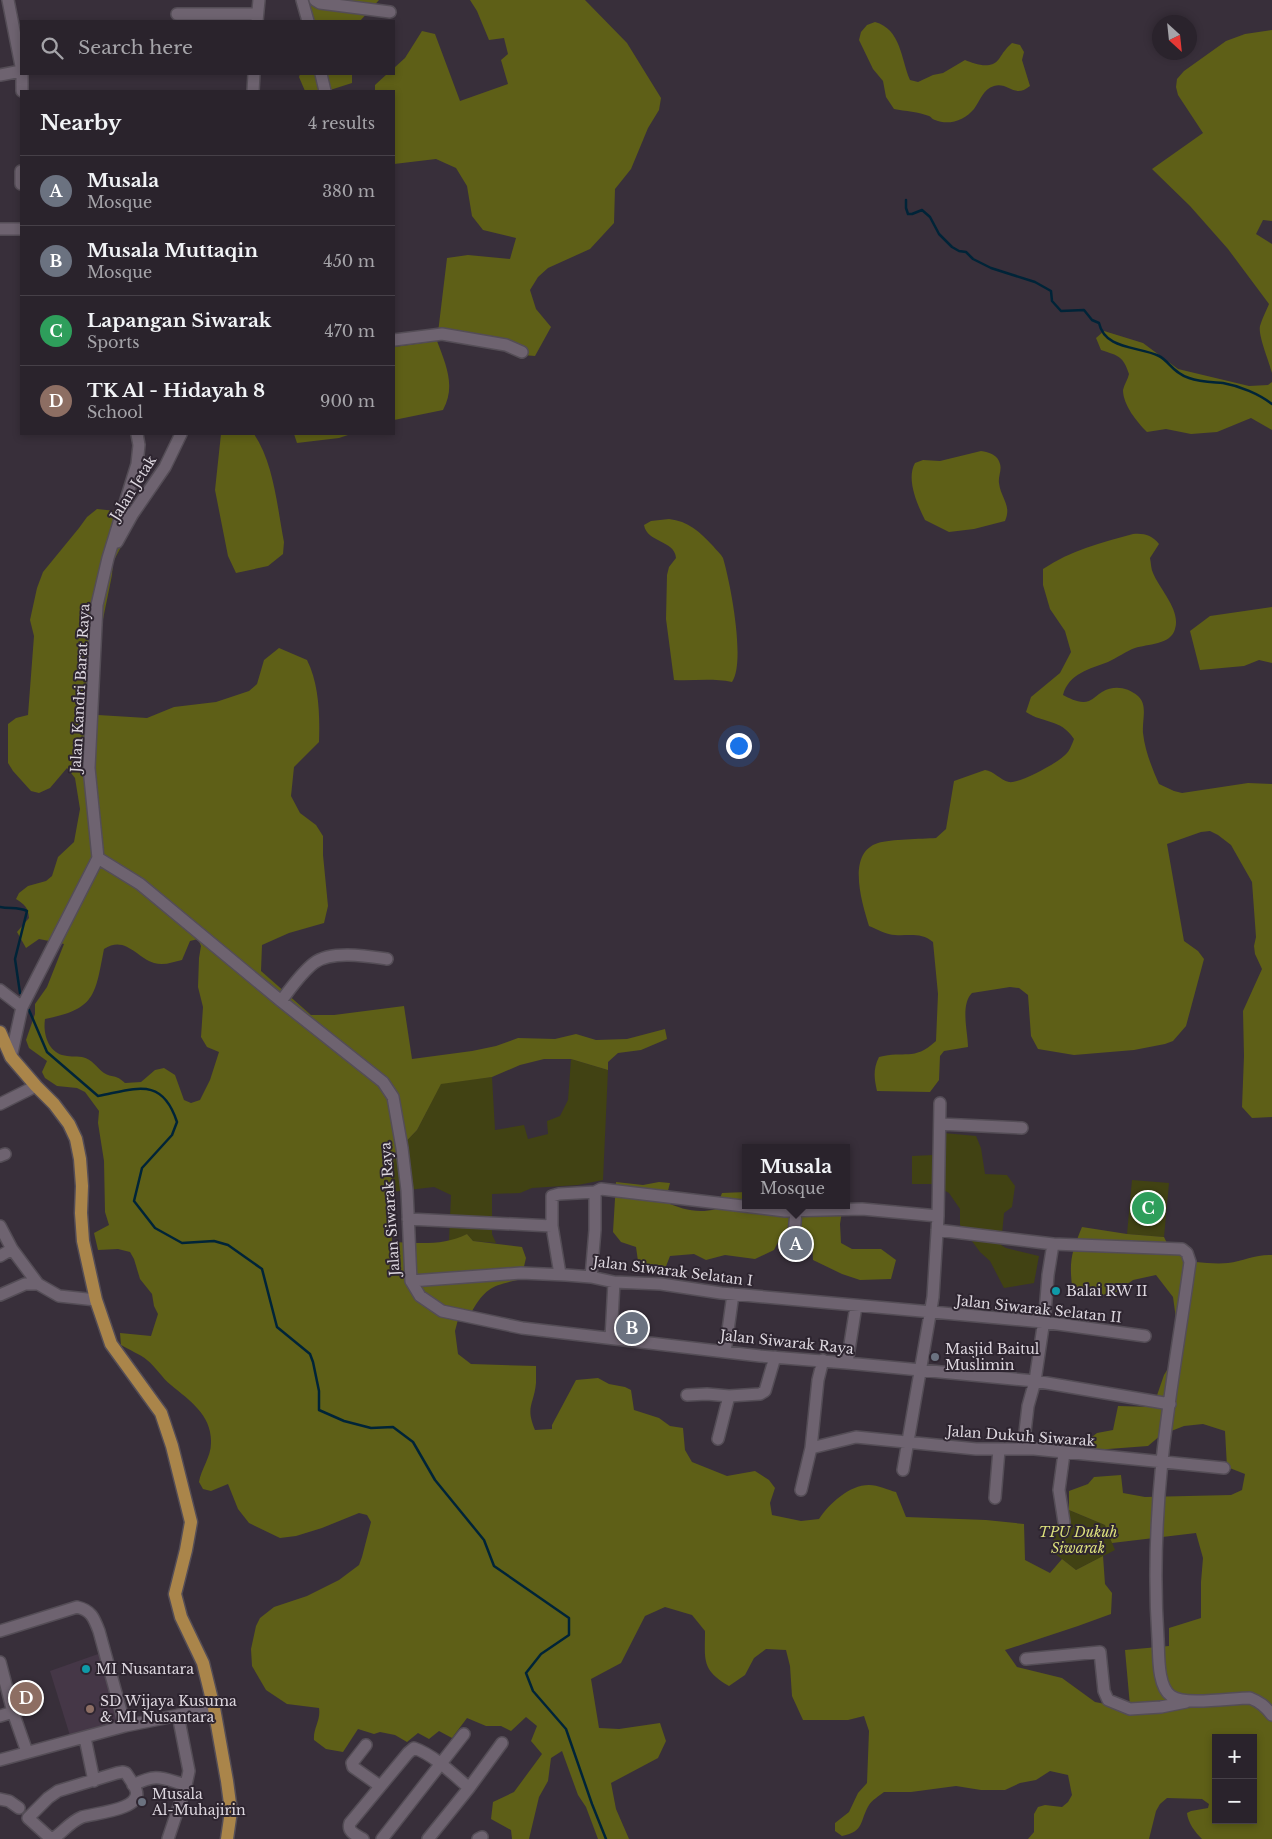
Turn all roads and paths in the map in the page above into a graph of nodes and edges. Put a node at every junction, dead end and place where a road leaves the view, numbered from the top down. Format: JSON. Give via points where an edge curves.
{"nodes":[{"id":1,"x":259,"y":0,"type":"edge"},
{"id":2,"x":302,"y":0,"type":"edge"},
{"id":3,"x":315,"y":0,"type":"edge"},
{"id":4,"x":5,"y":1,"type":"edge"},
{"id":5,"x":390,"y":12,"type":"dead end"},
{"id":6,"x":178,"y":14,"type":"dead end"},
{"id":7,"x":257,"y":18,"type":"edge"},
{"id":8,"x":308,"y":20,"type":"edge"},
{"id":9,"x":20,"y":62,"type":"edge"},
{"id":10,"x":20,"y":72,"type":"edge"},
{"id":11,"x":0,"y":75,"type":"edge"},
{"id":12,"x":22,"y":75,"type":"edge"},
{"id":13,"x":254,"y":75,"type":"edge"},
{"id":14,"x":321,"y":75,"type":"edge"},
{"id":15,"x":22,"y":90,"type":"edge"},
{"id":16,"x":253,"y":90,"type":"edge"},
{"id":17,"x":325,"y":90,"type":"edge"},
{"id":18,"x":20,"y":228,"type":"edge"},
{"id":19,"x":0,"y":229,"type":"edge"},
{"id":20,"x":395,"y":340,"type":"edge"},
{"id":21,"x":522,"y":352,"type":"dead end"},
{"id":22,"x":137,"y":435,"type":"edge"},
{"id":23,"x":182,"y":435,"type":"edge"},
{"id":24,"x":108,"y":558,"type":"junction"},
{"id":25,"x":98,"y":858,"type":"junction"},
{"id":26,"x":387,"y":959,"type":"dead end"},
{"id":27,"x":0,"y":990,"type":"edge"},
{"id":28,"x":281,"y":1001,"type":"junction"},
{"id":29,"x":22,"y":1007,"type":"junction"},
{"id":30,"x":0,"y":1032,"type":"edge"},
{"id":31,"x":2,"y":1046,"type":"edge"},
{"id":32,"x":11,"y":1057,"type":"junction"},
{"id":33,"x":36,"y":1086,"type":"junction"},
{"id":34,"x":940,"y":1103,"type":"dead end"},
{"id":35,"x":0,"y":1104,"type":"edge"},
{"id":36,"x":940,"y":1124,"type":"junction"},
{"id":37,"x":1022,"y":1128,"type":"dead end"},
{"id":38,"x":595,"y":1192,"type":"junction"},
{"id":39,"x":742,"y":1206,"type":"edge"},
{"id":40,"x":769,"y":1209,"type":"edge"},
{"id":41,"x":796,"y":1211,"type":"junction"},
{"id":42,"x":938,"y":1216,"type":"junction"},
{"id":43,"x":408,"y":1219,"type":"junction"},
{"id":44,"x":0,"y":1226,"type":"edge"},
{"id":45,"x":552,"y":1226,"type":"junction"},
{"id":46,"x":937,"y":1230,"type":"junction"},
{"id":47,"x":794,"y":1234,"type":"dead end"},
{"id":48,"x":1053,"y":1244,"type":"junction"},
{"id":49,"x":12,"y":1249,"type":"junction"},
{"id":50,"x":0,"y":1256,"type":"edge"},
{"id":51,"x":560,"y":1274,"type":"junction"},
{"id":52,"x":591,"y":1277,"type":"junction"},
{"id":53,"x":411,"y":1281,"type":"junction"},
{"id":54,"x":614,"y":1282,"type":"junction"},
{"id":55,"x":38,"y":1284,"type":"junction"},
{"id":56,"x":733,"y":1294,"type":"junction"},
{"id":57,"x":0,"y":1295,"type":"edge"},
{"id":58,"x":96,"y":1300,"type":"junction"},
{"id":59,"x":856,"y":1306,"type":"junction"},
{"id":60,"x":930,"y":1313,"type":"junction"},
{"id":61,"x":1043,"y":1322,"type":"junction"},
{"id":62,"x":1145,"y":1336,"type":"dead end"},
{"id":63,"x":611,"y":1338,"type":"junction"},
{"id":64,"x":725,"y":1352,"type":"junction"},
{"id":65,"x":775,"y":1357,"type":"junction"},
{"id":66,"x":823,"y":1360,"type":"junction"},
{"id":67,"x":847,"y":1362,"type":"junction"},
{"id":68,"x":921,"y":1371,"type":"junction"},
{"id":69,"x":1035,"y":1381,"type":"junction"},
{"id":70,"x":687,"y":1396,"type":"dead end"},
{"id":71,"x":729,"y":1396,"type":"junction"},
{"id":72,"x":1170,"y":1404,"type":"junction"},
{"id":73,"x":718,"y":1439,"type":"dead end"},
{"id":74,"x":907,"y":1442,"type":"junction"},
{"id":75,"x":811,"y":1448,"type":"junction"},
{"id":76,"x":1023,"y":1449,"type":"junction"},
{"id":77,"x":999,"y":1450,"type":"junction"},
{"id":78,"x":1064,"y":1453,"type":"junction"},
{"id":79,"x":1162,"y":1462,"type":"junction"},
{"id":80,"x":1224,"y":1468,"type":"dead end"},
{"id":81,"x":903,"y":1470,"type":"dead end"},
{"id":82,"x":801,"y":1490,"type":"dead end"},
{"id":83,"x":995,"y":1498,"type":"dead end"},
{"id":84,"x":1064,"y":1522,"type":"dead end"},
{"id":85,"x":0,"y":1631,"type":"edge"},
{"id":86,"x":1026,"y":1659,"type":"dead end"},
{"id":87,"x":0,"y":1662,"type":"edge"},
{"id":88,"x":2,"y":1677,"type":"edge"},
{"id":89,"x":1190,"y":1701,"type":"junction"},
{"id":90,"x":214,"y":1708,"type":"junction"},
{"id":91,"x":13,"y":1712,"type":"junction"},
{"id":92,"x":178,"y":1715,"type":"junction"},
{"id":93,"x":1272,"y":1715,"type":"edge"},
{"id":94,"x":0,"y":1716,"type":"edge"},
{"id":95,"x":125,"y":1726,"type":"junction"},
{"id":96,"x":464,"y":1734,"type":"dead end"},
{"id":97,"x":85,"y":1738,"type":"junction"},
{"id":98,"x":502,"y":1743,"type":"dead end"},
{"id":99,"x":366,"y":1745,"type":"dead end"},
{"id":100,"x":27,"y":1752,"type":"junction"},
{"id":101,"x":0,"y":1760,"type":"edge"},
{"id":102,"x":441,"y":1765,"type":"junction"},
{"id":103,"x":94,"y":1781,"type":"junction"},
{"id":104,"x":133,"y":1784,"type":"junction"},
{"id":105,"x":186,"y":1785,"type":"junction"},
{"id":106,"x":380,"y":1786,"type":"junction"},
{"id":107,"x":470,"y":1788,"type":"junction"},
{"id":108,"x":0,"y":1799,"type":"edge"},
{"id":109,"x":19,"y":1808,"type":"dead end"},
{"id":110,"x":168,"y":1839,"type":"edge"},
{"id":111,"x":227,"y":1839,"type":"edge"},
{"id":112,"x":362,"y":1839,"type":"edge"},
{"id":113,"x":382,"y":1839,"type":"edge"},
{"id":114,"x":428,"y":1839,"type":"edge"}],
"edges":[{"from":1,"to":7,"type":"street"},
{"from":2,"to":8,"type":"street"},
{"from":3,"to":5,"type":"street"},
{"from":4,"to":9,"type":"street"},
{"from":6,"to":7,"type":"street"},
{"from":10,"to":11,"type":"street"},
{"from":12,"to":15,"type":"street"},
{"from":13,"to":16,"type":"street"},
{"from":14,"to":17,"type":"street"},
{"from":18,"to":19,"type":"street"},
{"from":20,"to":21,"type":"street","via":[[442,334]]},
{"from":22,"to":24,"type":"street","name":"Jalan Kandri Barat Raya","via":[[137,464]]},
{"from":23,"to":24,"type":"street","name":"Jalan Jetak","via":[[166,467],[132,515]]},
{"from":24,"to":25,"type":"street","name":"Jalan Kandri Barat Raya","via":[[97,605],[89,768]]},
{"from":25,"to":28,"type":"street","name":"Jalan Siwarak Raya","via":[[140,884]]},
{"from":25,"to":29,"type":"street"},
{"from":26,"to":28,"type":"street","via":[[365,956],[323,958],[308,968]]},
{"from":27,"to":29,"type":"street"},
{"from":28,"to":43,"type":"street","name":"Jalan Siwarak Raya","via":[[389,1089],[402,1148]]},
{"from":29,"to":32,"type":"street"},
{"from":30,"to":31,"type":"main road"},
{"from":31,"to":32,"type":"main road"},
{"from":32,"to":33,"type":"main road"},
{"from":33,"to":35,"type":"street"},
{"from":33,"to":58,"type":"main road","via":[[54,1104],[76,1139],[82,1186],[83,1241]]},
{"from":34,"to":36,"type":"street"},
{"from":36,"to":37,"type":"street"},
{"from":36,"to":42,"type":"street"},
{"from":38,"to":39,"type":"street","via":[[608,1189]]},
{"from":38,"to":45,"type":"street","via":[[552,1196]]},
{"from":38,"to":52,"type":"street"},
{"from":40,"to":41,"type":"street"},
{"from":41,"to":42,"type":"street","via":[[862,1209]]},
{"from":41,"to":47,"type":"street"},
{"from":42,"to":46,"type":"street"},
{"from":43,"to":45,"type":"street"},
{"from":43,"to":53,"type":"street","name":"Jalan Siwarak Raya"},
{"from":44,"to":49,"type":"street"},
{"from":45,"to":51,"type":"street"},
{"from":46,"to":48,"type":"street"},
{"from":46,"to":60,"type":"street"},
{"from":48,"to":61,"type":"street"},
{"from":48,"to":72,"type":"street","via":[[1182,1249],[1187,1253],[1190,1262]]},
{"from":49,"to":50,"type":"street"},
{"from":49,"to":55,"type":"street"},
{"from":51,"to":52,"type":"street","name":"Jalan Siwarak Selatan I"},
{"from":51,"to":53,"type":"street","name":"Jalan Siwarak Selatan I","via":[[521,1273]]},
{"from":52,"to":54,"type":"street","name":"Jalan Siwarak Selatan I"},
{"from":53,"to":63,"type":"street","name":"Jalan Siwarak Raya","via":[[420,1296],[442,1311],[522,1328]]},
{"from":54,"to":56,"type":"street","name":"Jalan Siwarak Selatan I","via":[[661,1284]]},
{"from":54,"to":63,"type":"street"},
{"from":55,"to":57,"type":"street","via":[[26,1284]]},
{"from":55,"to":58,"type":"street","via":[[59,1296]]},
{"from":56,"to":59,"type":"street","name":"Jalan Siwarak Selatan I"},
{"from":56,"to":64,"type":"street"},
{"from":58,"to":90,"type":"main road","via":[[111,1344],[161,1414],[172,1446],[191,1522],[175,1594],[181,1616],[203,1663]]},
{"from":59,"to":60,"type":"street","name":"Jalan Siwarak Selatan I"},
{"from":59,"to":67,"type":"street"},
{"from":60,"to":61,"type":"street","name":"Jalan Siwarak Selatan II"},
{"from":60,"to":68,"type":"street"},
{"from":61,"to":62,"type":"street","name":"Jalan Siwarak Selatan II"},
{"from":61,"to":69,"type":"street"},
{"from":63,"to":64,"type":"street","name":"Jalan Siwarak Raya"},
{"from":64,"to":65,"type":"street","name":"Jalan Siwarak Raya"},
{"from":65,"to":66,"type":"street","name":"Jalan Siwarak Raya"},
{"from":65,"to":71,"type":"street","via":[[766,1391]]},
{"from":66,"to":67,"type":"street","name":"Jalan Siwarak Raya"},
{"from":66,"to":75,"type":"street"},
{"from":67,"to":68,"type":"street","name":"Jalan Siwarak Raya"},
{"from":68,"to":69,"type":"street","name":"Jalan Siwarak Raya"},
{"from":68,"to":74,"type":"street"},
{"from":69,"to":72,"type":"street","name":"Jalan Siwarak Raya"},
{"from":69,"to":76,"type":"street","via":[[1028,1406]]},
{"from":70,"to":71,"type":"street"},
{"from":71,"to":73,"type":"street"},
{"from":72,"to":79,"type":"street"},
{"from":74,"to":75,"type":"street","name":"Jalan Dukuh Siwarak","via":[[856,1437]]},
{"from":74,"to":77,"type":"street","name":"Jalan Dukuh Siwarak"},
{"from":74,"to":81,"type":"street"},
{"from":75,"to":82,"type":"street"},
{"from":76,"to":77,"type":"street","name":"Jalan Dukuh Siwarak"},
{"from":76,"to":78,"type":"street","name":"Jalan Dukuh Siwarak"},
{"from":77,"to":83,"type":"street"},
{"from":78,"to":79,"type":"street","name":"Jalan Dukuh Siwarak"},
{"from":78,"to":84,"type":"street","via":[[1059,1490]]},
{"from":79,"to":80,"type":"street","name":"Jalan Dukuh Siwarak"},
{"from":79,"to":89,"type":"street","via":[[1156,1555],[1160,1673],[1166,1691],[1172,1697]]},
{"from":85,"to":95,"type":"street","via":[[77,1607],[89,1612],[94,1616],[99,1631]]},
{"from":86,"to":89,"type":"street","via":[[1100,1652],[1108,1700],[1130,1709]]},
{"from":87,"to":88,"type":"street"},
{"from":88,"to":91,"type":"street"},
{"from":89,"to":93,"type":"street","via":[[1250,1698],[1265,1706]]},
{"from":90,"to":92,"type":"street"},
{"from":90,"to":111,"type":"main road","via":[[231,1811]]},
{"from":91,"to":94,"type":"street"},
{"from":91,"to":100,"type":"street"},
{"from":92,"to":95,"type":"street"},
{"from":92,"to":105,"type":"street","via":[[189,1764]]},
{"from":95,"to":97,"type":"street"},
{"from":96,"to":102,"type":"street"},
{"from":97,"to":100,"type":"street"},
{"from":97,"to":103,"type":"street"},
{"from":98,"to":107,"type":"street"},
{"from":99,"to":106,"type":"street","via":[[352,1762],[353,1768]]},
{"from":100,"to":101,"type":"street"},
{"from":102,"to":106,"type":"street","via":[[414,1748]]},
{"from":102,"to":107,"type":"street"},
{"from":102,"to":113,"type":"street"},
{"from":103,"to":104,"type":"street","via":[[124,1772]]},
{"from":103,"to":104,"type":"street","via":[[58,1791],[28,1818],[54,1838],[80,1818],[133,1802],[137,1797]]},
{"from":104,"to":105,"type":"street","via":[[155,1777]]},
{"from":105,"to":110,"type":"street"},
{"from":106,"to":112,"type":"street","via":[[349,1826],[350,1831]]},
{"from":107,"to":114,"type":"street"},
{"from":108,"to":109,"type":"street"}]}
